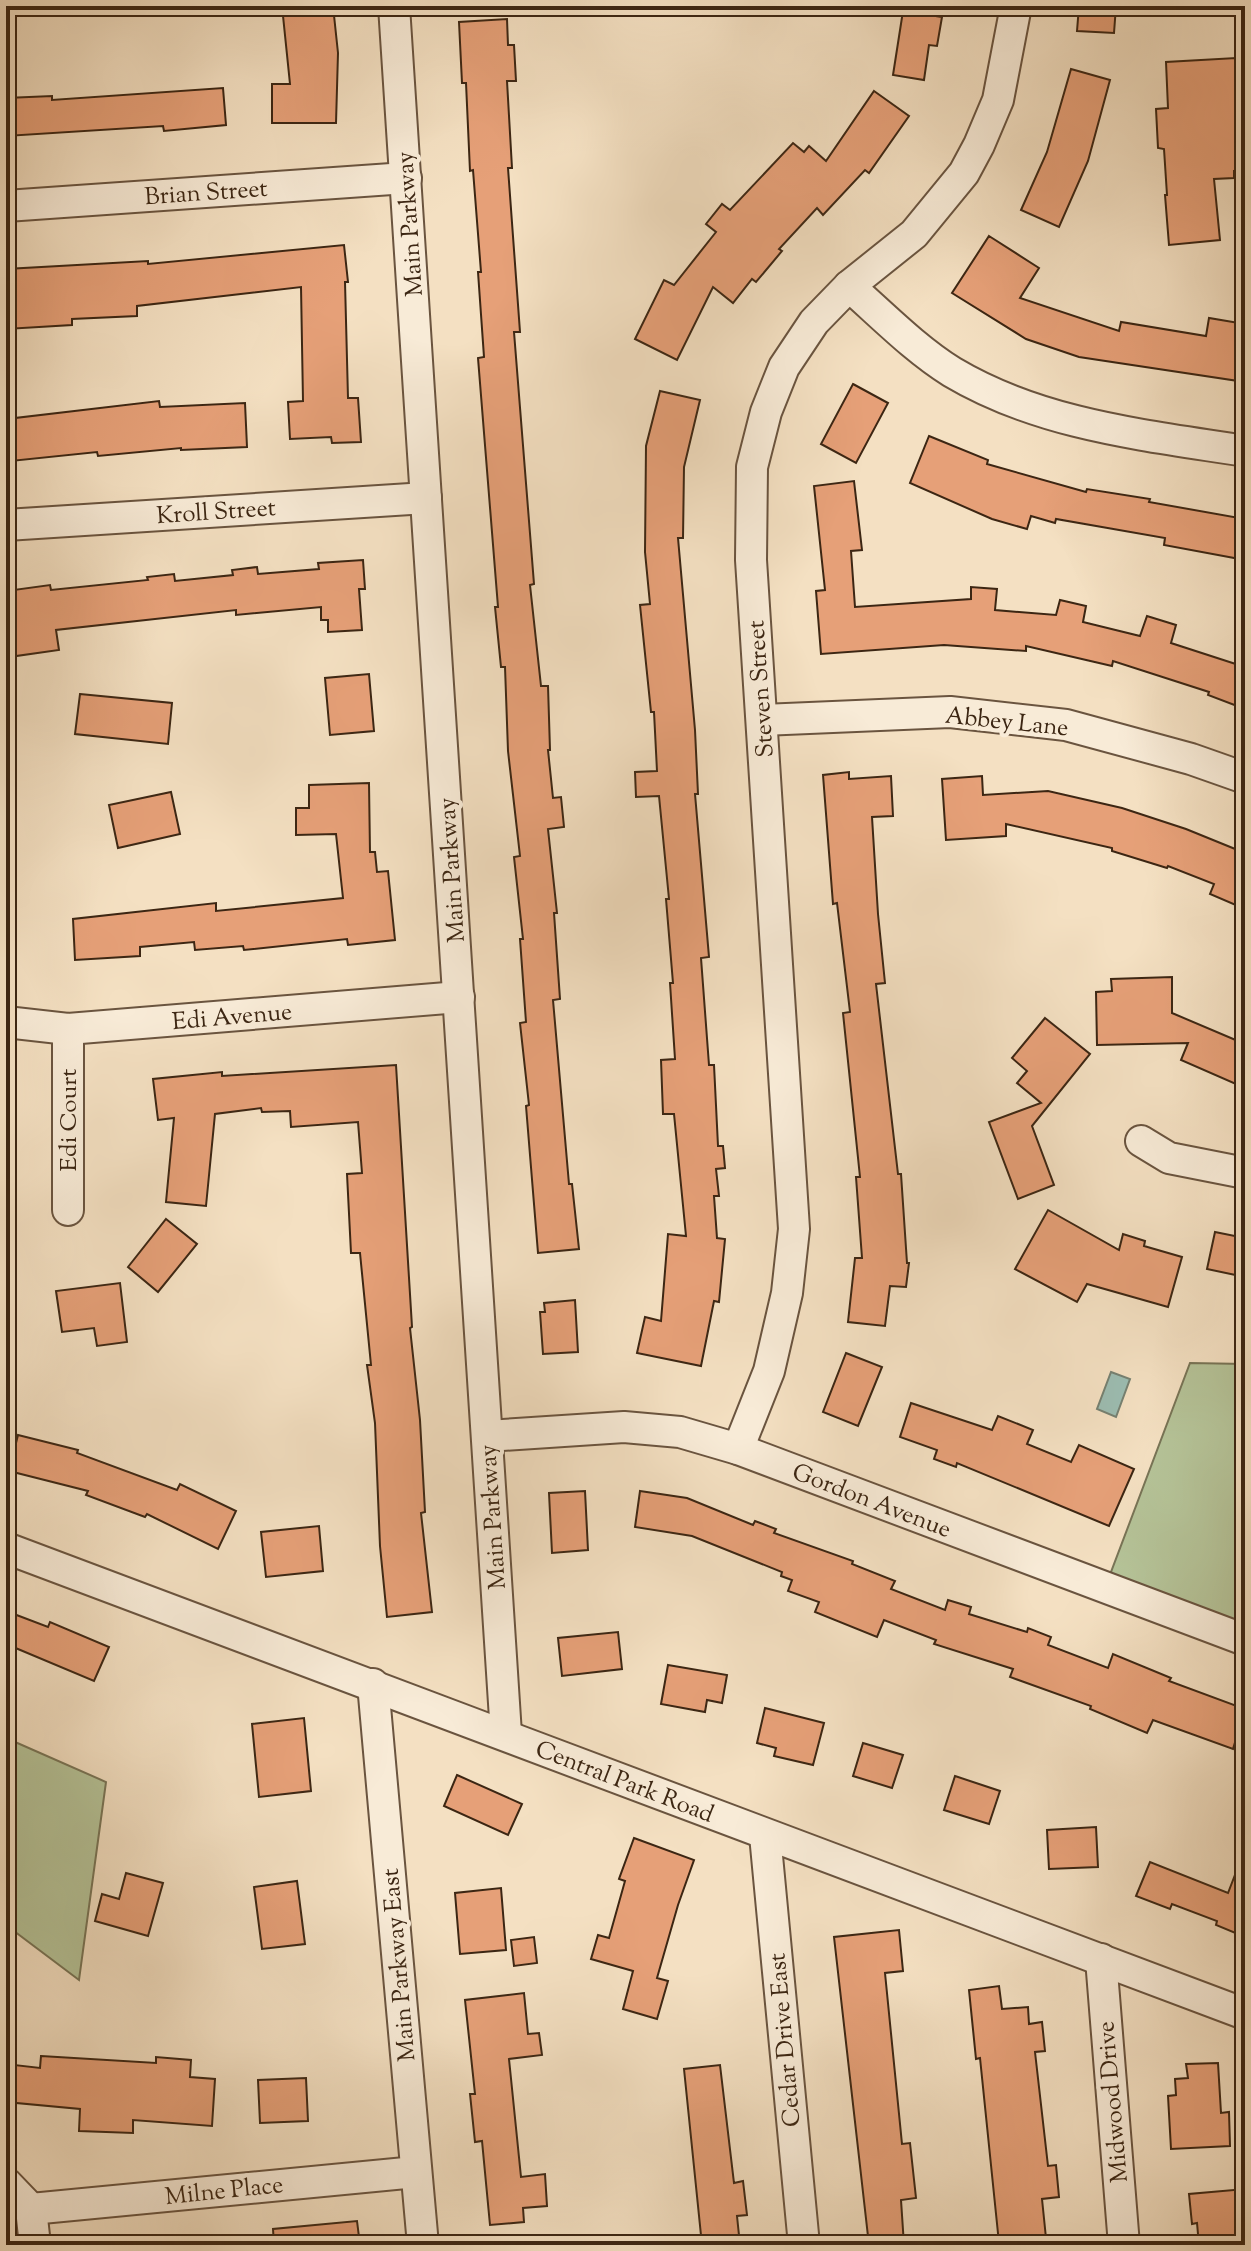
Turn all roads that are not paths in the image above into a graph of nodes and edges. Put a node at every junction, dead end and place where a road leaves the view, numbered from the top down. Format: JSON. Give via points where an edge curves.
{"nodes":[{"id":1,"x":394,"y":6,"type":"edge"},
{"id":2,"x":1016,"y":6,"type":"edge"},
{"id":3,"x":406,"y":178,"type":"junction"},
{"id":4,"x":6,"y":206,"type":"edge"},
{"id":5,"x":849,"y":286,"type":"junction"},
{"id":6,"x":1245,"y":451,"type":"edge"},
{"id":7,"x":426,"y":498,"type":"junction"},
{"id":8,"x":6,"y":525,"type":"edge"},
{"id":9,"x":762,"y":720,"type":"junction"},
{"id":10,"x":1245,"y":778,"type":"edge"},
{"id":11,"x":459,"y":997,"type":"junction"},
{"id":12,"x":6,"y":1022,"type":"edge"},
{"id":13,"x":68,"y":1029,"type":"junction"},
{"id":14,"x":1141,"y":1141,"type":"dead end"},
{"id":15,"x":1245,"y":1173,"type":"edge"},
{"id":16,"x":68,"y":1210,"type":"dead end"},
{"id":17,"x":487,"y":1436,"type":"junction"},
{"id":18,"x":738,"y":1449,"type":"junction"},
{"id":19,"x":6,"y":1548,"type":"edge"},
{"id":20,"x":1245,"y":1640,"type":"edge"},
{"id":21,"x":373,"y":1684,"type":"junction"},
{"id":22,"x":506,"y":1734,"type":"junction"},
{"id":23,"x":765,"y":1835,"type":"junction"},
{"id":24,"x":1101,"y":1959,"type":"junction"},
{"id":25,"x":1245,"y":2014,"type":"edge"},
{"id":26,"x":416,"y":2172,"type":"junction"},
{"id":27,"x":6,"y":2183,"type":"edge"},
{"id":28,"x":31,"y":2209,"type":"junction"},
{"id":29,"x":35,"y":2245,"type":"edge"},
{"id":30,"x":423,"y":2245,"type":"edge"},
{"id":31,"x":804,"y":2245,"type":"edge"},
{"id":32,"x":1124,"y":2245,"type":"edge"}],
"edges":[{"from":1,"to":3,"type":"street","name":"Main Parkway"},
{"from":2,"to":5,"type":"street","name":"Steven Street","via":[[998,100],[964,173],[914,234]]},
{"from":3,"to":4,"type":"street","name":"Brian Street"},
{"from":3,"to":7,"type":"street","name":"Main Parkway"},
{"from":5,"to":6,"type":"street","via":[[951,371],[1016,404],[1103,429]]},
{"from":5,"to":9,"type":"street","name":"Steven Street","via":[[814,322],[784,367],[752,467],[751,560]]},
{"from":7,"to":8,"type":"street","name":"Kroll Street"},
{"from":7,"to":11,"type":"street","name":"Main Parkway"},
{"from":9,"to":10,"type":"street","name":"Abbey Lane","via":[[950,712],[1066,725]]},
{"from":9,"to":18,"type":"street","name":"Steven Street","via":[[794,1229],[787,1293],[769,1371]]},
{"from":11,"to":13,"type":"street","name":"Edi Avenue"},
{"from":11,"to":17,"type":"street","name":"Main Parkway"},
{"from":12,"to":13,"type":"street","name":"Edi Avenue"},
{"from":13,"to":16,"type":"street","name":"Edi Court"},
{"from":14,"to":15,"type":"street","via":[[1169,1158]]},
{"from":17,"to":18,"type":"street","name":"Gordon Avenue","via":[[624,1427],[680,1432]]},
{"from":17,"to":22,"type":"street","name":"Main Parkway"},
{"from":18,"to":20,"type":"street","name":"Gordon Avenue"},
{"from":19,"to":21,"type":"street","name":"Central Park Road"},
{"from":21,"to":22,"type":"street","name":"Central Park Road"},
{"from":21,"to":26,"type":"street","name":"Main Parkway East"},
{"from":22,"to":23,"type":"street","name":"Central Park Road"},
{"from":23,"to":24,"type":"street","name":"Central Park Road"},
{"from":23,"to":31,"type":"street","name":"Cedar Drive East"},
{"from":24,"to":25,"type":"street","name":"Central Park Road"},
{"from":24,"to":32,"type":"street","name":"Midwood Drive"},
{"from":26,"to":28,"type":"street","name":"Milne Place"},
{"from":26,"to":30,"type":"street","name":"Main Parkway East"},
{"from":27,"to":28,"type":"street"},
{"from":28,"to":29,"type":"street"}]}
